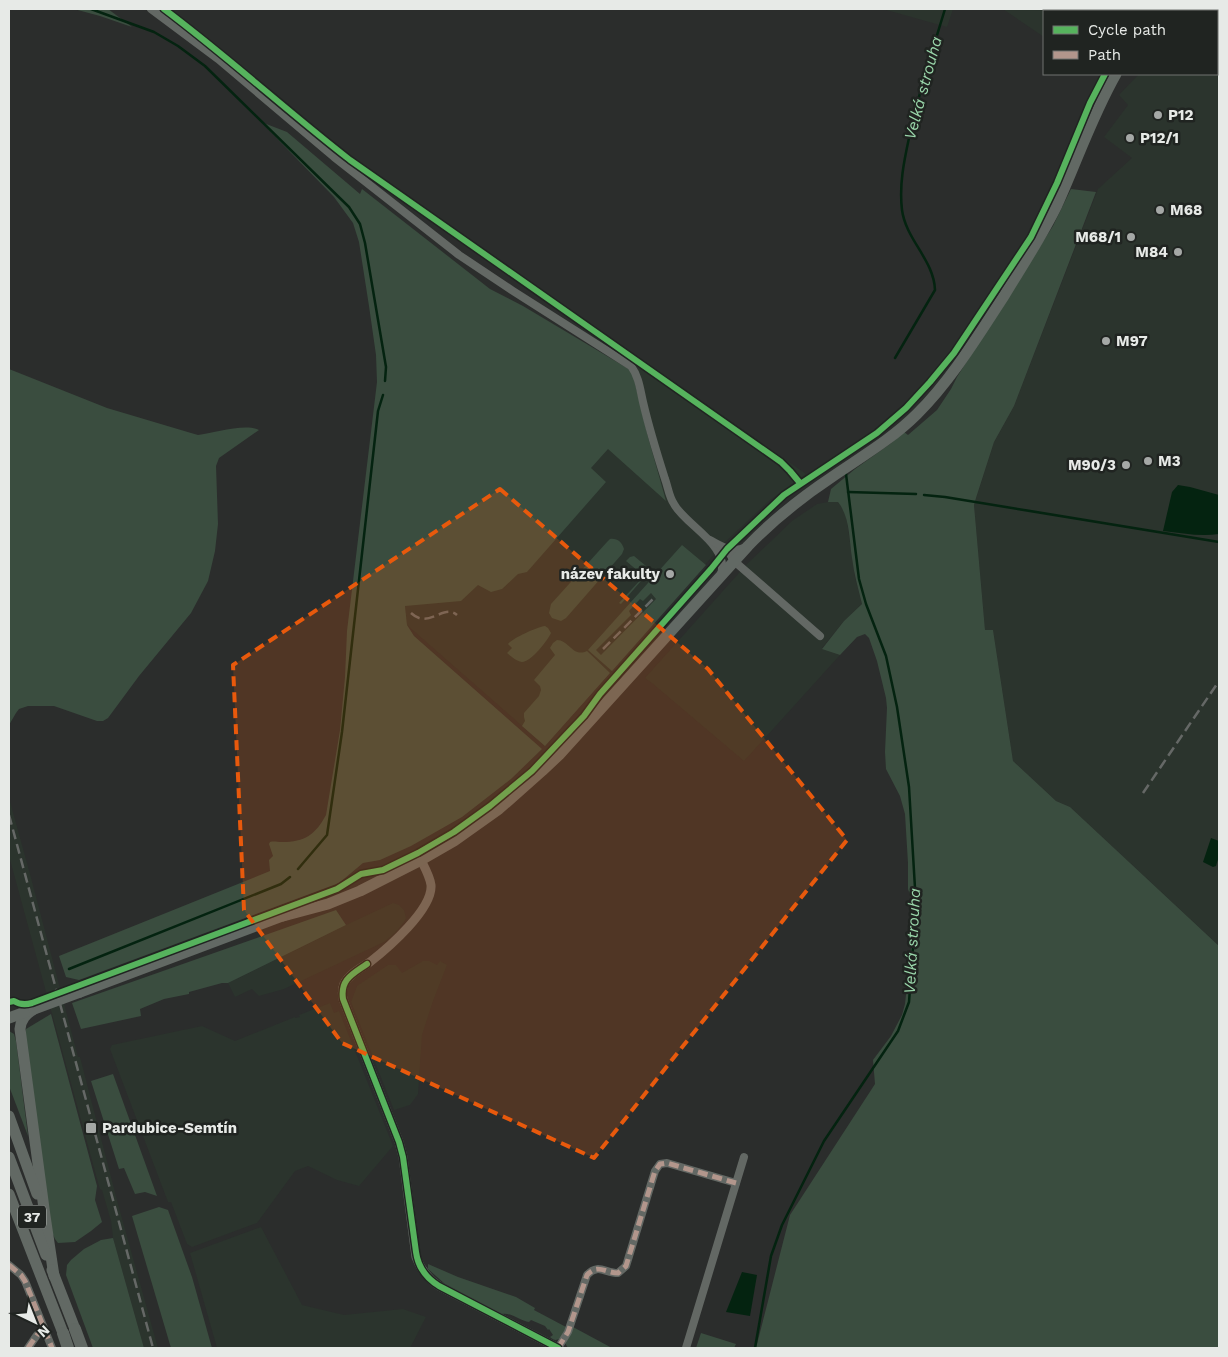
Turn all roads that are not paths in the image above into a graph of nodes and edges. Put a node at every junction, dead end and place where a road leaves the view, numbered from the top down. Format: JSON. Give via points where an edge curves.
{"nodes":[{"id":1,"x":151,"y":9,"type":"edge"},
{"id":2,"x":1115,"y":75,"type":"edge"},
{"id":3,"x":705,"y":536,"type":"junction"},
{"id":4,"x":748,"y":546,"type":"junction"},
{"id":5,"x":727,"y":549,"type":"junction"},
{"id":6,"x":720,"y":556,"type":"junction"},
{"id":7,"x":734,"y":560,"type":"junction"},
{"id":8,"x":720,"y":576,"type":"junction"},
{"id":9,"x":820,"y":636,"type":"dead end"},
{"id":10,"x":421,"y":860,"type":"junction"},
{"id":11,"x":34,"y":1009,"type":"junction"},
{"id":12,"x":9,"y":1018,"type":"edge"},
{"id":13,"x":9,"y":1116,"type":"edge"},
{"id":14,"x":9,"y":1157,"type":"edge"},
{"id":15,"x":744,"y":1157,"type":"dead end"},
{"id":16,"x":736,"y":1183,"type":"junction"},
{"id":17,"x":9,"y":1194,"type":"edge"},
{"id":18,"x":45,"y":1216,"type":"junction"},
{"id":19,"x":9,"y":1217,"type":"edge"},
{"id":20,"x":9,"y":1265,"type":"edge"},
{"id":21,"x":54,"y":1276,"type":"junction"},
{"id":22,"x":42,"y":1280,"type":"junction"},
{"id":23,"x":44,"y":1328,"type":"junction"},
{"id":24,"x":69,"y":1331,"type":"junction"},
{"id":25,"x":28,"y":1348,"type":"edge"},
{"id":26,"x":52,"y":1348,"type":"edge"},
{"id":27,"x":68,"y":1348,"type":"edge"},
{"id":28,"x":82,"y":1348,"type":"edge"},
{"id":29,"x":557,"y":1348,"type":"edge"},
{"id":30,"x":686,"y":1348,"type":"edge"}],
"edges":[{"from":1,"to":3,"type":"street","via":[[218,59],[334,157],[459,255],[631,366],[640,384],[658,460],[674,505]]},
{"from":2,"to":4,"type":"main road","via":[[1049,221],[944,384],[887,439],[787,509]]},
{"from":3,"to":5,"type":"street"},
{"from":3,"to":6,"type":"street"},
{"from":4,"to":5,"type":"street"},
{"from":4,"to":7,"type":"main road"},
{"from":5,"to":7,"type":"street"},
{"from":6,"to":7,"type":"street"},
{"from":6,"to":8,"type":"street","via":[[723,567]]},
{"from":7,"to":8,"type":"main road"},
{"from":7,"to":9,"type":"street"},
{"from":8,"to":10,"type":"main road","via":[[542,771],[469,832]]},
{"from":10,"to":11,"type":"main road","bridge":true,"via":[[341,899],[283,916]]},
{"from":10,"to":29,"type":"street","via":[[431,885],[426,906],[384,950],[350,976],[344,985],[343,999],[399,1142],[421,1269],[439,1286]]},
{"from":11,"to":12,"type":"main road"},
{"from":11,"to":18,"type":"main road","via":[[24,1017],[20,1029]]},
{"from":13,"to":18,"type":"main road"},
{"from":14,"to":21,"type":"main road","number":"37"},
{"from":15,"to":16,"type":"street"},
{"from":16,"to":29,"type":"street","via":[[668,1163],[660,1164],[655,1171],[626,1266],[618,1273],[590,1271],[568,1332]]},
{"from":16,"to":30,"type":"street"},
{"from":17,"to":22,"type":"main road","number":"37"},
{"from":18,"to":21,"type":"main road"},
{"from":19,"to":22,"type":"main road"},
{"from":20,"to":23,"type":"street","via":[[24,1278]]},
{"from":21,"to":24,"type":"main road","number":"37"},
{"from":22,"to":24,"type":"main road","number":"37"},
{"from":23,"to":25,"type":"street"},
{"from":23,"to":26,"type":"street"},
{"from":24,"to":27,"type":"highway","number":"37"},
{"from":24,"to":28,"type":"highway","number":"37"}]}
